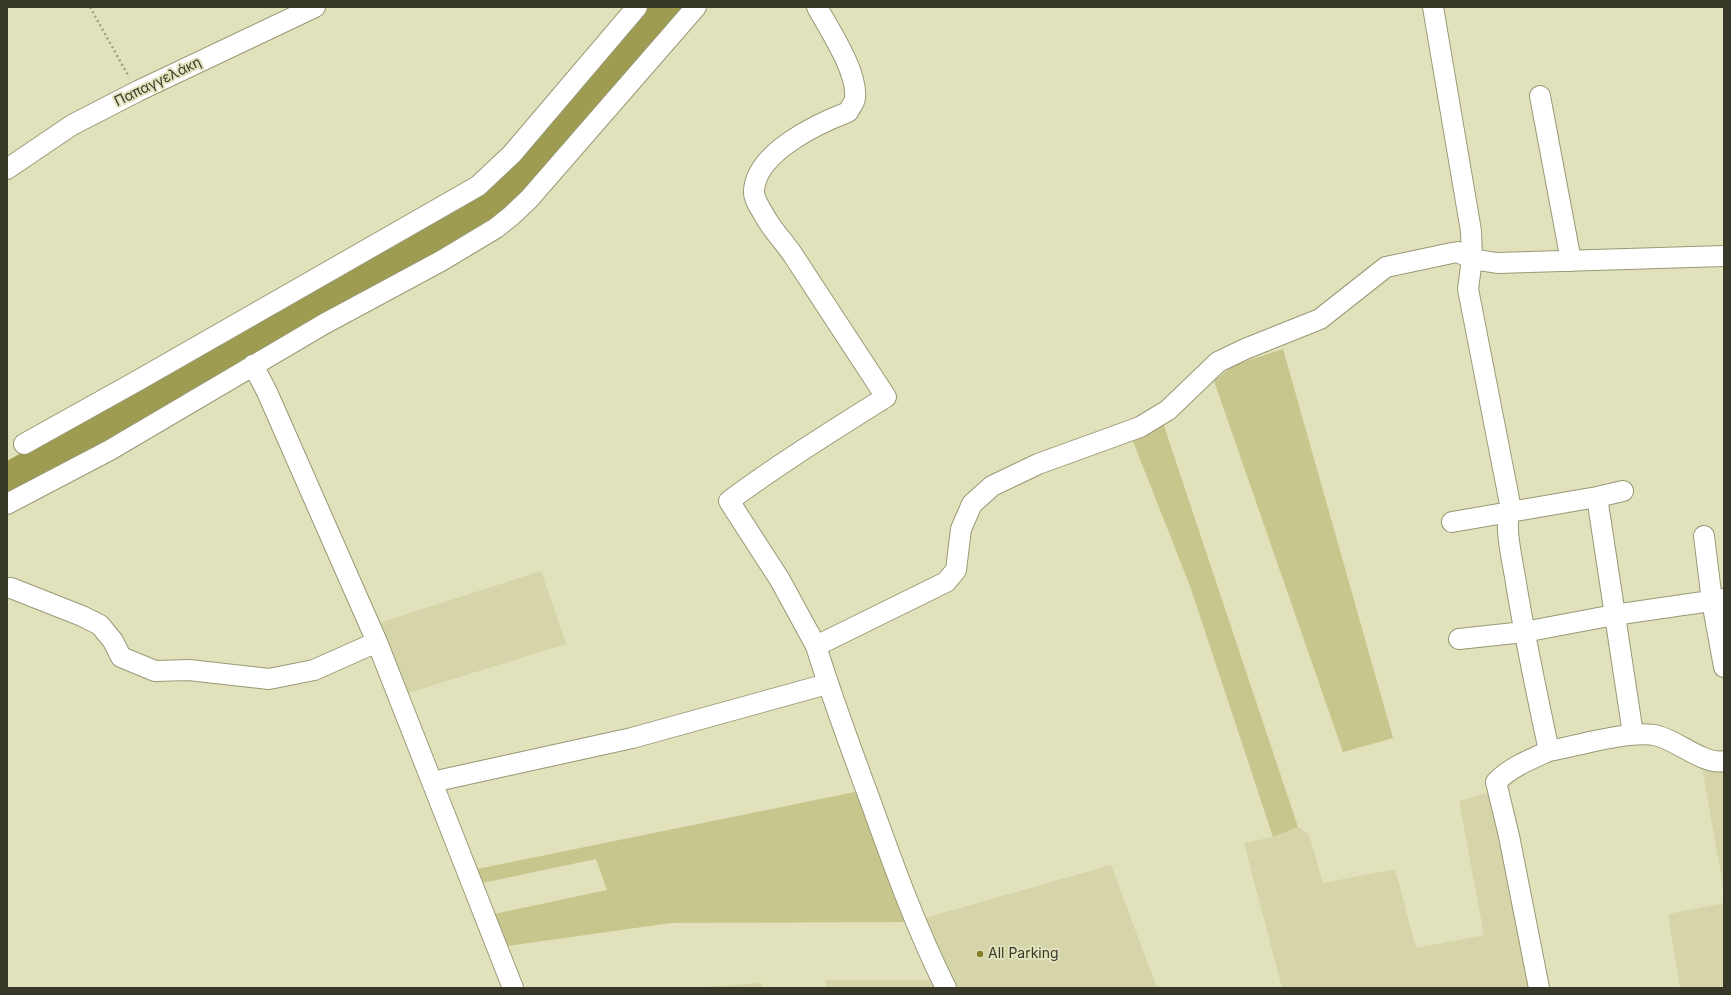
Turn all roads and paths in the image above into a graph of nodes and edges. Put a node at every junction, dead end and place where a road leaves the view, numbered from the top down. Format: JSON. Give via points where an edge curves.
{"nodes":[{"id":1,"x":90,"y":7,"type":"edge"},
{"id":2,"x":315,"y":7,"type":"edge"},
{"id":3,"x":637,"y":7,"type":"edge"},
{"id":4,"x":696,"y":7,"type":"edge"},
{"id":5,"x":816,"y":7,"type":"edge"},
{"id":6,"x":1433,"y":7,"type":"edge"},
{"id":7,"x":138,"y":91,"type":"junction"},
{"id":8,"x":1540,"y":96,"type":"dead end"},
{"id":9,"x":7,"y":169,"type":"edge"},
{"id":10,"x":1724,"y":256,"type":"edge"},
{"id":11,"x":1472,"y":259,"type":"junction"},
{"id":12,"x":1571,"y":261,"type":"junction"},
{"id":13,"x":253,"y":365,"type":"junction"},
{"id":14,"x":24,"y":444,"type":"dead end"},
{"id":15,"x":1624,"y":491,"type":"dead end"},
{"id":16,"x":1597,"y":497,"type":"junction"},
{"id":17,"x":7,"y":504,"type":"edge"},
{"id":18,"x":1508,"y":512,"type":"junction"},
{"id":19,"x":1452,"y":522,"type":"dead end"},
{"id":20,"x":1704,"y":536,"type":"dead end"},
{"id":21,"x":7,"y":588,"type":"edge"},
{"id":22,"x":1718,"y":600,"type":"edge"},
{"id":23,"x":1614,"y":615,"type":"junction"},
{"id":24,"x":1524,"y":632,"type":"junction"},
{"id":25,"x":1459,"y":639,"type":"dead end"},
{"id":26,"x":377,"y":642,"type":"junction"},
{"id":27,"x":816,"y":646,"type":"junction"},
{"id":28,"x":1724,"y":667,"type":"edge"},
{"id":29,"x":827,"y":684,"type":"junction"},
{"id":30,"x":1633,"y":734,"type":"junction"},
{"id":31,"x":1549,"y":751,"type":"junction"},
{"id":32,"x":1724,"y":761,"type":"edge"},
{"id":33,"x":432,"y":782,"type":"junction"},
{"id":34,"x":513,"y":988,"type":"edge"},
{"id":35,"x":946,"y":988,"type":"edge"},
{"id":36,"x":1539,"y":988,"type":"edge"}],
"edges":[{"from":1,"to":7,"type":"path"},
{"from":2,"to":7,"type":"street","name":"Παπαγγελάκη"},
{"from":3,"to":14,"type":"street","via":[[512,154],[478,186]]},
{"from":4,"to":13,"type":"street","via":[[557,168],[511,216],[496,228],[441,260]]},
{"from":5,"to":27,"type":"street","via":[[842,52],[853,80],[855,98],[848,112],[829,119],[797,137],[773,156],[760,172],[754,191],[758,204],[769,222],[886,397],[803,449],[729,502],[780,580]]},
{"from":6,"to":11,"type":"street","via":[[1471,231]]},
{"from":7,"to":9,"type":"street","name":"Παπαγγελάκη","via":[[72,125]]},
{"from":8,"to":12,"type":"street"},
{"from":10,"to":12,"type":"street"},
{"from":11,"to":12,"type":"street","via":[[1497,263]]},
{"from":11,"to":18,"type":"street","via":[[1468,289],[1510,504]]},
{"from":11,"to":27,"type":"street","via":[[1458,252],[1386,267],[1320,320],[1218,362],[1168,410],[1140,427],[1038,464],[992,486],[972,504],[961,529],[956,570],[946,582]]},
{"from":13,"to":17,"type":"street","via":[[110,450]]},
{"from":13,"to":26,"type":"street"},
{"from":15,"to":16,"type":"street"},
{"from":16,"to":18,"type":"street"},
{"from":16,"to":23,"type":"street"},
{"from":18,"to":19,"type":"street"},
{"from":18,"to":24,"type":"street","via":[[1508,534]]},
{"from":20,"to":22,"type":"street"},
{"from":21,"to":26,"type":"street","via":[[82,616],[100,626],[113,641],[121,657],[155,671],[189,670],[269,679],[314,670]]},
{"from":22,"to":23,"type":"street"},
{"from":22,"to":28,"type":"street"},
{"from":23,"to":24,"type":"street"},
{"from":23,"to":30,"type":"street"},
{"from":24,"to":25,"type":"street"},
{"from":24,"to":31,"type":"street"},
{"from":26,"to":33,"type":"street"},
{"from":27,"to":29,"type":"street"},
{"from":29,"to":33,"type":"street","via":[[632,738]]},
{"from":29,"to":35,"type":"street","via":[[887,849]]},
{"from":30,"to":31,"type":"street"},
{"from":30,"to":32,"type":"street","via":[[1659,736],[1706,758]]},
{"from":31,"to":36,"type":"street","via":[[1510,770],[1496,782]]},
{"from":33,"to":34,"type":"street"}]}
